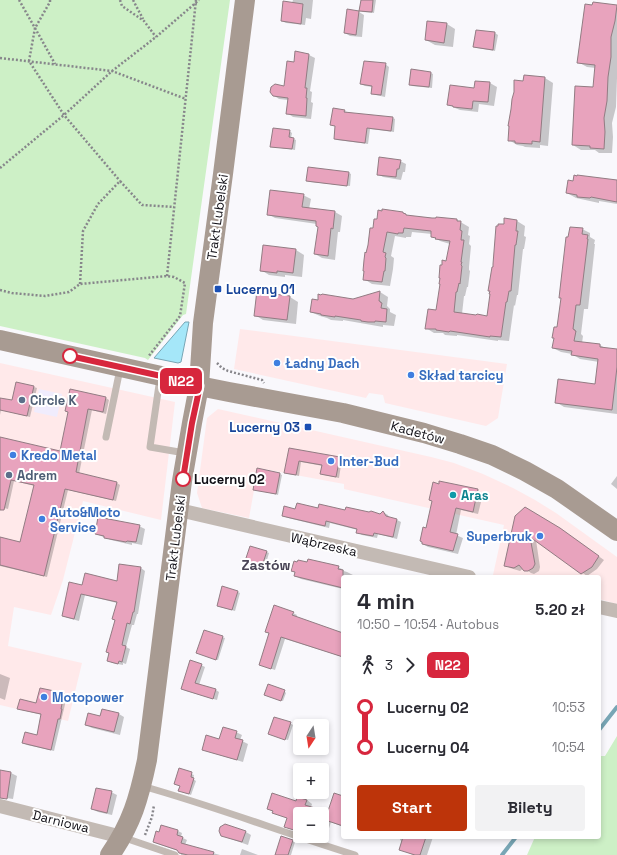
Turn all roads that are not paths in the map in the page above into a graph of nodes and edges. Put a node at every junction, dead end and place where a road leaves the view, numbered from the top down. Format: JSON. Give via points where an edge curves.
{"nodes":[{"id":1,"x":245,"y":0,"type":"edge"},
{"id":2,"x":0,"y":340,"type":"edge"},
{"id":3,"x":120,"y":367,"type":"junction"},
{"id":4,"x":161,"y":376,"type":"junction"},
{"id":5,"x":200,"y":386,"type":"junction"},
{"id":6,"x":106,"y":437,"type":"dead end"},
{"id":7,"x":187,"y":453,"type":"junction"},
{"id":8,"x":179,"y":510,"type":"junction"},
{"id":9,"x":617,"y":531,"type":"edge"},
{"id":10,"x":460,"y":575,"type":"edge"},
{"id":11,"x":601,"y":607,"type":"edge"},
{"id":12,"x":617,"y":611,"type":"edge"},
{"id":13,"x":142,"y":786,"type":"junction"},
{"id":14,"x":0,"y":806,"type":"edge"},
{"id":15,"x":122,"y":837,"type":"junction"},
{"id":16,"x":110,"y":855,"type":"edge"},
{"id":17,"x":175,"y":855,"type":"edge"},
{"id":18,"x":355,"y":855,"type":"edge"}],
"edges":[{"from":1,"to":5,"type":"street","name":"Trakt Lubelski","via":[[203,323]]},
{"from":2,"to":3,"type":"street","name":"Kadetów"},
{"from":3,"to":4,"type":"street","name":"Kadetów"},
{"from":3,"to":6,"type":"lane"},
{"from":4,"to":5,"type":"street","name":"Kadetów"},
{"from":4,"to":7,"type":"lane","via":[[150,447]]},
{"from":5,"to":7,"type":"street","name":"Trakt Lubelski"},
{"from":5,"to":9,"type":"street","name":"Kadetów","via":[[349,414],[460,444],[525,471],[557,489]]},
{"from":7,"to":8,"type":"street","name":"Trakt Lubelski"},
{"from":8,"to":10,"type":"street","name":"Wąbrzeska"},
{"from":8,"to":13,"type":"street","name":"Trakt Lubelski"},
{"from":11,"to":12,"type":"street"},
{"from":13,"to":15,"type":"street","name":"Trakt Lubelski"},
{"from":13,"to":18,"type":"lane"},
{"from":14,"to":15,"type":"street","name":"Darniowa"},
{"from":15,"to":16,"type":"street","name":"Trakt Lubelski"},
{"from":15,"to":17,"type":"lane"}]}
